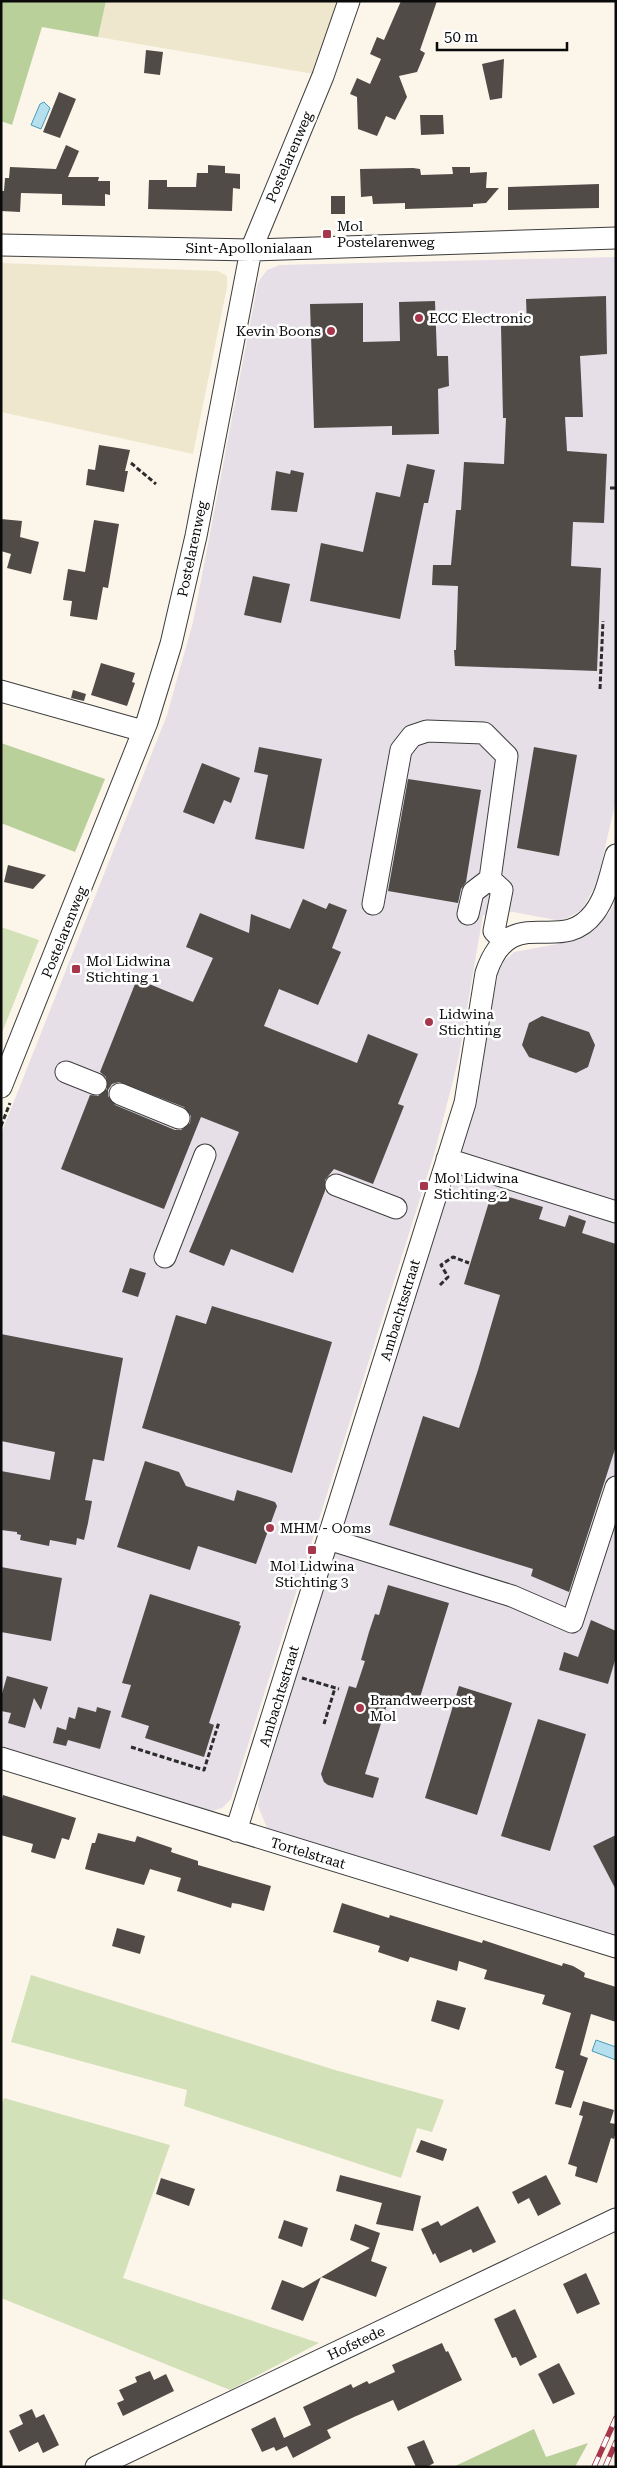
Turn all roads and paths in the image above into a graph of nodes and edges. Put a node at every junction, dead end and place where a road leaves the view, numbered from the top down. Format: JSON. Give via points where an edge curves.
{"nodes":[{"id":1,"x":349,"y":1,"type":"edge"},
{"id":2,"x":616,"y":238,"type":"edge"},
{"id":3,"x":1,"y":245,"type":"edge"},
{"id":4,"x":251,"y":250,"type":"junction"},
{"id":5,"x":131,"y":463,"type":"dead end"},
{"id":6,"x":156,"y":484,"type":"dead end"},
{"id":7,"x":610,"y":488,"type":"dead end"},
{"id":8,"x":616,"y":488,"type":"edge"},
{"id":9,"x":603,"y":621,"type":"dead end"},
{"id":10,"x":600,"y":688,"type":"dead end"},
{"id":11,"x":1,"y":691,"type":"edge"},
{"id":12,"x":143,"y":731,"type":"junction"},
{"id":13,"x":616,"y":855,"type":"edge"},
{"id":14,"x":490,"y":879,"type":"junction"},
{"id":15,"x":373,"y":904,"type":"dead end"},
{"id":16,"x":468,"y":914,"type":"dead end"},
{"id":17,"x":504,"y":941,"type":"junction"},
{"id":18,"x":66,"y":1072,"type":"dead end"},
{"id":19,"x":96,"y":1084,"type":"dead end"},
{"id":20,"x":1,"y":1087,"type":"edge"},
{"id":21,"x":120,"y":1094,"type":"dead end"},
{"id":22,"x":179,"y":1118,"type":"dead end"},
{"id":23,"x":205,"y":1155,"type":"dead end"},
{"id":24,"x":447,"y":1159,"type":"junction"},
{"id":25,"x":336,"y":1186,"type":"dead end"},
{"id":26,"x":396,"y":1208,"type":"dead end"},
{"id":27,"x":616,"y":1212,"type":"edge"},
{"id":28,"x":447,"y":1254,"type":"dead end"},
{"id":29,"x":165,"y":1257,"type":"dead end"},
{"id":30,"x":453,"y":1257,"type":"junction"},
{"id":31,"x":469,"y":1263,"type":"dead end"},
{"id":32,"x":440,"y":1284,"type":"dead end"},
{"id":33,"x":616,"y":1487,"type":"edge"},
{"id":34,"x":328,"y":1539,"type":"junction"},
{"id":35,"x":287,"y":1673,"type":"junction"},
{"id":36,"x":219,"y":1722,"type":"dead end"},
{"id":37,"x":324,"y":1724,"type":"dead end"},
{"id":38,"x":131,"y":1747,"type":"dead end"},
{"id":39,"x":1,"y":1758,"type":"edge"},
{"id":40,"x":236,"y":1831,"type":"junction"},
{"id":41,"x":616,"y":1947,"type":"edge"},
{"id":42,"x":616,"y":2220,"type":"edge"},
{"id":43,"x":96,"y":2467,"type":"edge"}],
"edges":[{"from":1,"to":4,"type":"street","name":"Postelarenweg","via":[[324,76]]},
{"from":2,"to":4,"type":"street","name":"Sint-Apollonialaan"},
{"from":3,"to":4,"type":"street","name":"Sint-Apollonialaan"},
{"from":4,"to":12,"type":"street","name":"Postelarenweg","via":[[196,536],[171,644]]},
{"from":5,"to":6,"type":"path"},
{"from":7,"to":8,"type":"path"},
{"from":9,"to":10,"type":"path"},
{"from":11,"to":12,"type":"street"},
{"from":12,"to":20,"type":"street","name":"Postelarenweg"},
{"from":13,"to":17,"type":"street","via":[[602,902],[582,925],[556,933],[517,934]]},
{"from":14,"to":15,"type":"street","via":[[507,756],[484,733],[427,731],[412,736],[401,750]]},
{"from":14,"to":16,"type":"street","via":[[473,892]]},
{"from":14,"to":17,"type":"street","via":[[502,890],[494,930]]},
{"from":17,"to":24,"type":"street","name":"Ambachtsstraat","via":[[493,954],[486,973],[465,1103]]},
{"from":18,"to":19,"type":"street"},
{"from":21,"to":22,"type":"street"},
{"from":23,"to":29,"type":"street"},
{"from":24,"to":27,"type":"street"},
{"from":24,"to":34,"type":"street","name":"Ambachtsstraat"},
{"from":25,"to":26,"type":"street"},
{"from":28,"to":30,"type":"path"},
{"from":30,"to":31,"type":"path"},
{"from":30,"to":32,"type":"path","via":[[441,1265],[448,1277]]},
{"from":33,"to":34,"type":"street","via":[[572,1622],[512,1596]]},
{"from":34,"to":35,"type":"street","name":"Ambachtsstraat"},
{"from":35,"to":37,"type":"path","via":[[337,1689]]},
{"from":35,"to":40,"type":"street","name":"Ambachtsstraat"},
{"from":36,"to":38,"type":"path","via":[[204,1770]]},
{"from":39,"to":40,"type":"street","name":"Tortelstraat"},
{"from":40,"to":41,"type":"street","name":"Tortelstraat"},
{"from":42,"to":43,"type":"street","name":"Hofstede"}]}
